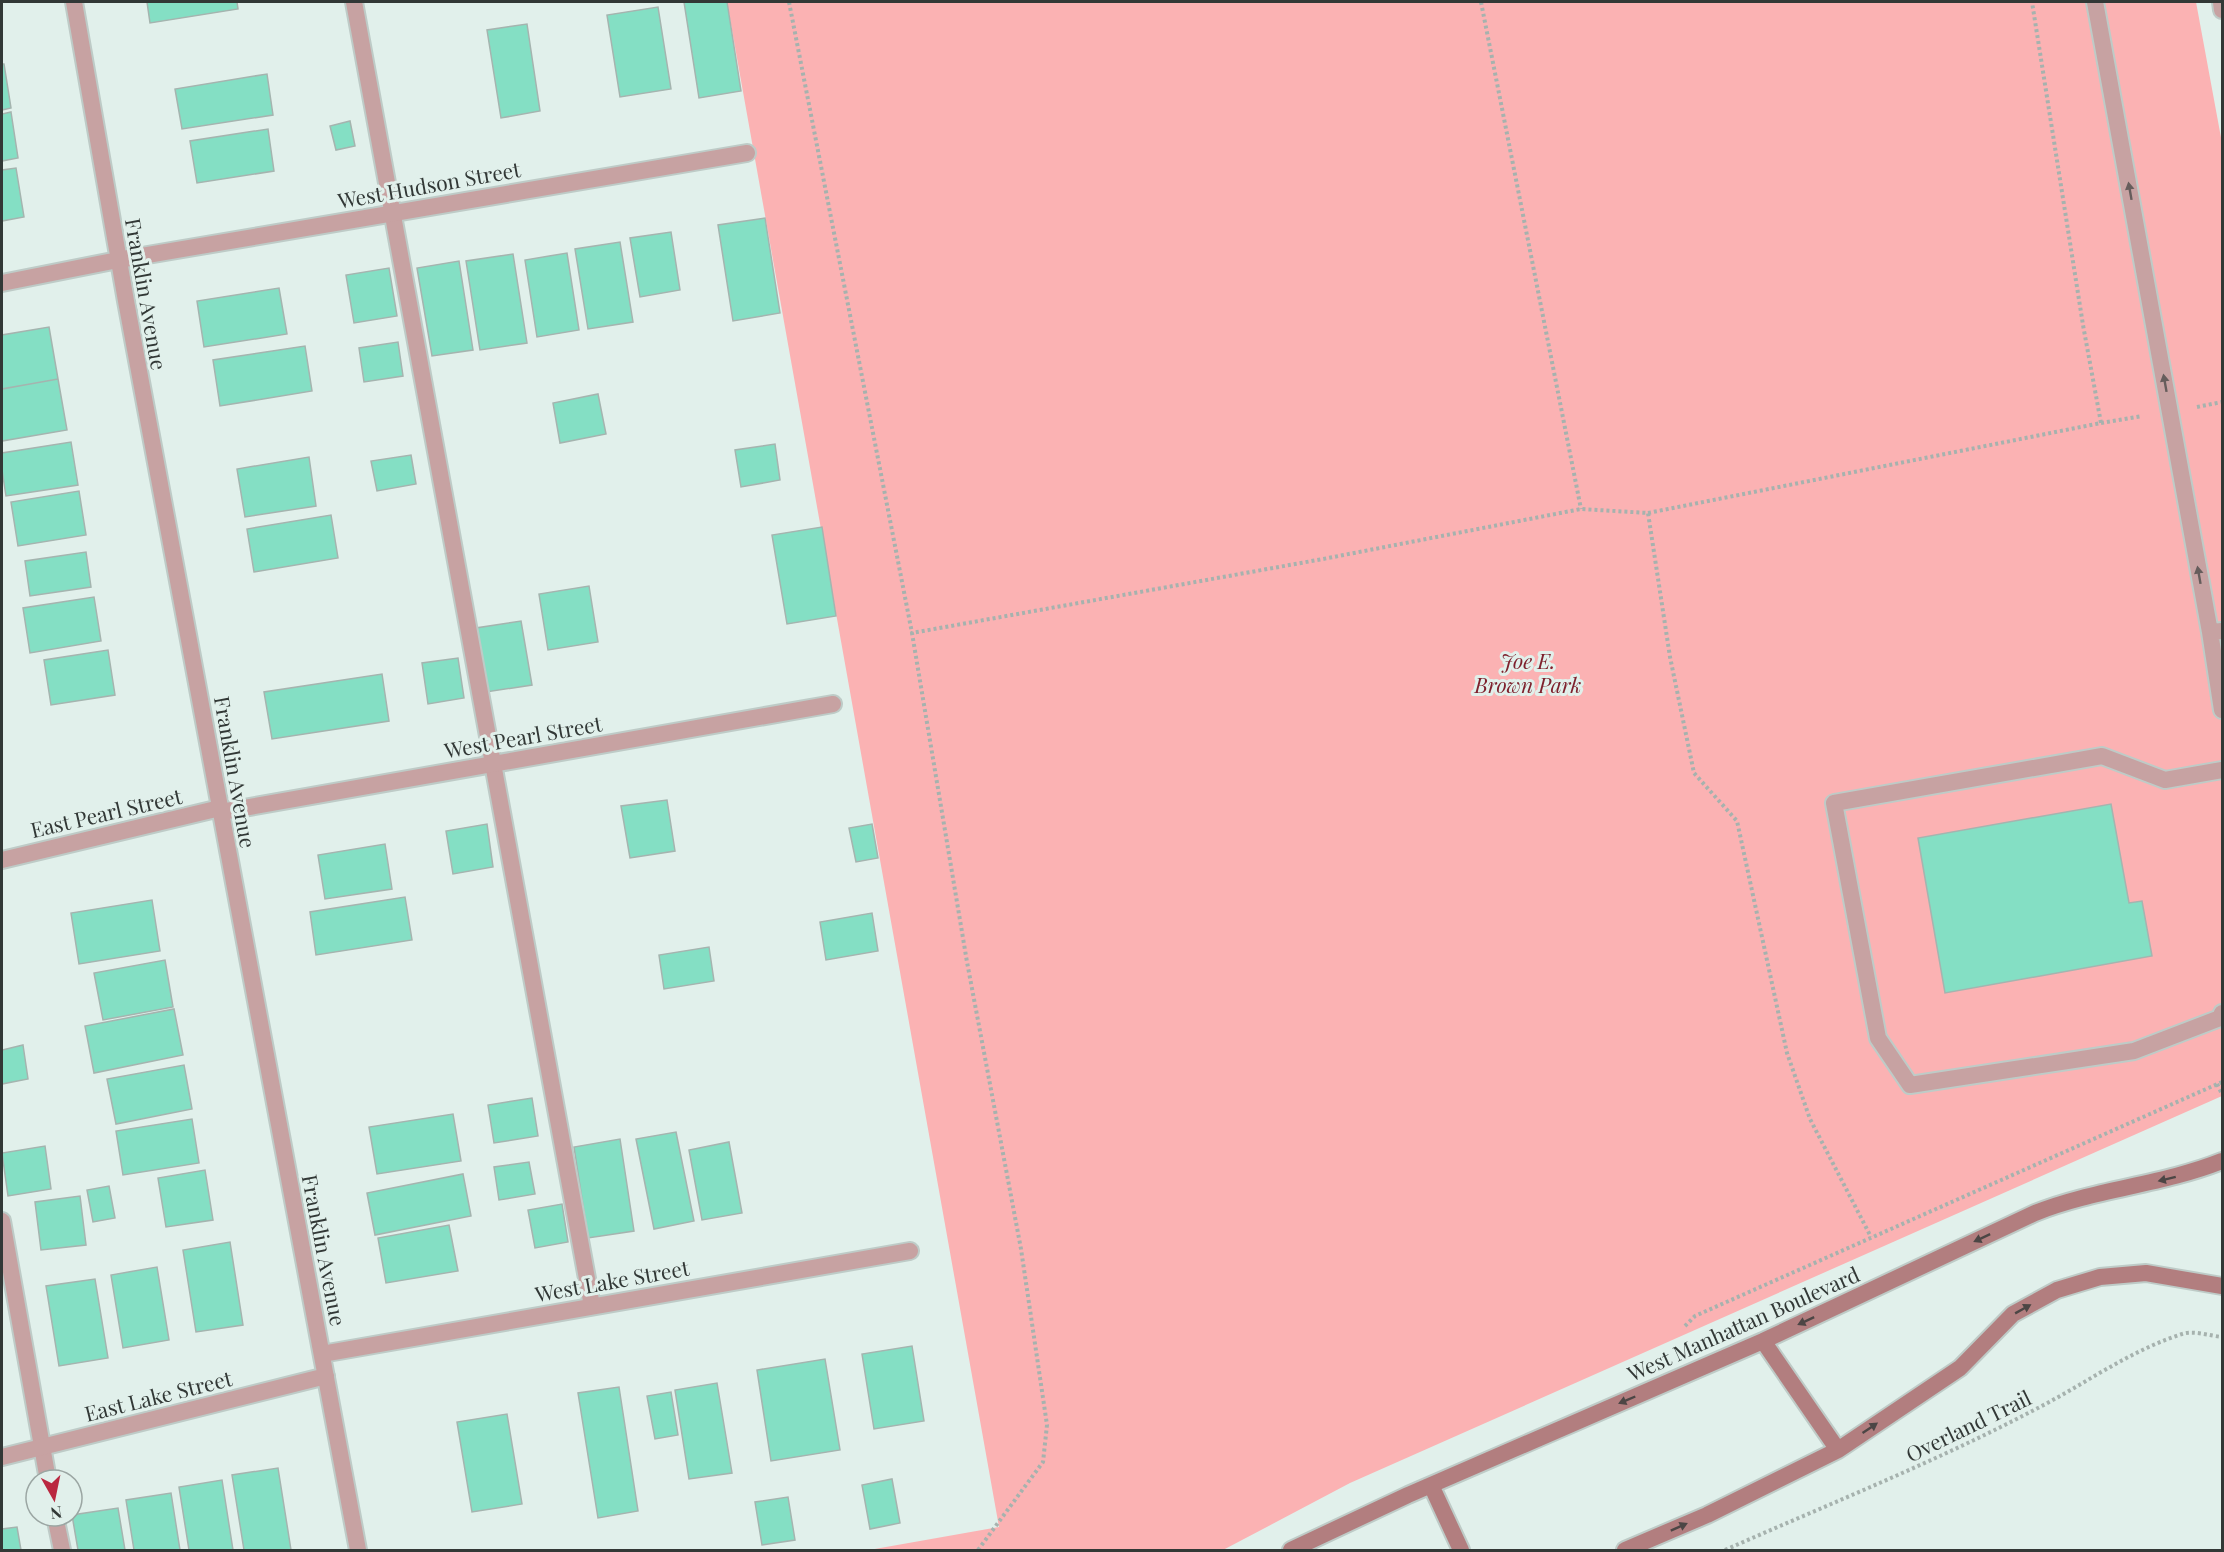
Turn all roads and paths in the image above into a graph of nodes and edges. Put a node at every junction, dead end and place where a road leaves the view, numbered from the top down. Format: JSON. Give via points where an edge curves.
{"nodes":[{"id":1,"x":74,"y":2,"type":"edge"},
{"id":2,"x":354,"y":2,"type":"edge"},
{"id":3,"x":789,"y":2,"type":"edge"},
{"id":4,"x":1481,"y":2,"type":"edge"},
{"id":5,"x":2032,"y":2,"type":"edge"},
{"id":6,"x":2095,"y":2,"type":"edge"},
{"id":7,"x":2221,"y":2,"type":"edge"},
{"id":8,"x":2223,"y":10,"type":"edge"},
{"id":9,"x":747,"y":153,"type":"dead end"},
{"id":10,"x":393,"y":213,"type":"junction"},
{"id":11,"x":118,"y":260,"type":"junction"},
{"id":12,"x":2,"y":283,"type":"edge"},
{"id":13,"x":2223,"y":402,"type":"edge"},
{"id":14,"x":2195,"y":407,"type":"dead end"},
{"id":15,"x":2145,"y":416,"type":"dead end"},
{"id":16,"x":2101,"y":423,"type":"junction"},
{"id":17,"x":1581,"y":508,"type":"junction"},
{"id":18,"x":1648,"y":513,"type":"junction"},
{"id":19,"x":2216,"y":632,"type":"edge"},
{"id":20,"x":912,"y":633,"type":"junction"},
{"id":21,"x":833,"y":704,"type":"dead end"},
{"id":22,"x":2223,"y":710,"type":"edge"},
{"id":23,"x":492,"y":765,"type":"junction"},
{"id":24,"x":2223,"y":770,"type":"edge"},
{"id":25,"x":220,"y":810,"type":"junction"},
{"id":26,"x":2,"y":860,"type":"edge"},
{"id":27,"x":2223,"y":1013,"type":"edge"},
{"id":28,"x":2223,"y":1082,"type":"edge"},
{"id":29,"x":2217,"y":1083,"type":"junction"},
{"id":30,"x":2223,"y":1094,"type":"edge"},
{"id":31,"x":2223,"y":1161,"type":"edge"},
{"id":32,"x":2,"y":1221,"type":"edge"},
{"id":33,"x":1871,"y":1237,"type":"junction"},
{"id":34,"x":910,"y":1251,"type":"dead end"},
{"id":35,"x":2223,"y":1286,"type":"edge"},
{"id":36,"x":592,"y":1306,"type":"junction"},
{"id":37,"x":1685,"y":1326,"type":"dead end"},
{"id":38,"x":2223,"y":1337,"type":"edge"},
{"id":39,"x":1763,"y":1341,"type":"junction"},
{"id":40,"x":321,"y":1354,"type":"junction"},
{"id":41,"x":326,"y":1376,"type":"junction"},
{"id":42,"x":42,"y":1447,"type":"junction"},
{"id":43,"x":1838,"y":1450,"type":"junction"},
{"id":44,"x":2,"y":1457,"type":"edge"},
{"id":45,"x":46,"y":1468,"type":"edge"},
{"id":46,"x":1431,"y":1485,"type":"junction"},
{"id":47,"x":58,"y":1528,"type":"edge"},
{"id":48,"x":62,"y":1551,"type":"edge"},
{"id":49,"x":358,"y":1551,"type":"edge"},
{"id":50,"x":978,"y":1551,"type":"edge"},
{"id":51,"x":1291,"y":1551,"type":"edge"},
{"id":52,"x":1461,"y":1551,"type":"edge"},
{"id":53,"x":1625,"y":1551,"type":"edge"},
{"id":54,"x":1725,"y":1551,"type":"edge"}],
"edges":[{"from":1,"to":11,"type":"street","name":"Franklin Avenue"},
{"from":2,"to":10,"type":"street"},
{"from":3,"to":20,"type":"path"},
{"from":4,"to":17,"type":"path"},
{"from":5,"to":16,"type":"path"},
{"from":19,"to":6,"type":"street","one_way":true},
{"from":7,"to":8,"type":"street"},
{"from":9,"to":10,"type":"street","name":"West Hudson Street"},
{"from":10,"to":11,"type":"street","name":"West Hudson Street"},
{"from":10,"to":23,"type":"street"},
{"from":11,"to":12,"type":"street","name":"West Hudson Street"},
{"from":11,"to":25,"type":"street","name":"Franklin Avenue"},
{"from":13,"to":14,"type":"path"},
{"from":15,"to":16,"type":"path"},
{"from":16,"to":18,"type":"path"},
{"from":17,"to":18,"type":"path"},
{"from":17,"to":20,"type":"path"},
{"from":18,"to":33,"type":"path","via":[[1670,657],[1694,773],[1737,821],[1787,1053],[1810,1119]]},
{"from":19,"to":22,"type":"street"},
{"from":20,"to":50,"type":"path","via":[[967,962],[1021,1250],[1047,1425],[1044,1462]]},
{"from":21,"to":23,"type":"street","name":"West Pearl Street"},
{"from":23,"to":25,"type":"street","name":"West Pearl Street"},
{"from":23,"to":36,"type":"street"},
{"from":24,"to":27,"type":"street","via":[[2165,780],[2102,756],[1834,803],[1878,1038],[1910,1085],[2134,1050]]},
{"from":25,"to":26,"type":"street","name":"East Pearl Street"},
{"from":25,"to":40,"type":"street","name":"Franklin Avenue"},
{"from":28,"to":29,"type":"path"},
{"from":29,"to":30,"type":"path"},
{"from":29,"to":33,"type":"path"},
{"from":31,"to":39,"type":"main road","name":"West Manhattan Boulevard","one_way":true,"via":[[2202,1170],[2063,1202]]},
{"from":32,"to":42,"type":"street"},
{"from":33,"to":37,"type":"path","via":[[1695,1316]]},
{"from":34,"to":36,"type":"street","name":"West Lake Street"},
{"from":43,"to":35,"type":"main road","one_way":true,"via":[[1960,1368],[2013,1314],[2057,1290],[2100,1277],[2146,1273]]},
{"from":36,"to":40,"type":"street","name":"West Lake Street"},
{"from":38,"to":54,"type":"path","name":"Overland Trail","via":[[2185,1333],[2125,1358],[2038,1409]]},
{"from":39,"to":43,"type":"main road"},
{"from":39,"to":46,"type":"main road","name":"West Manhattan Boulevard","one_way":true},
{"from":40,"to":41,"type":"street","name":"Franklin Avenue"},
{"from":41,"to":42,"type":"street","name":"East Lake Street"},
{"from":41,"to":49,"type":"street","name":"Franklin Avenue"},
{"from":42,"to":44,"type":"street","name":"East Lake Street"},
{"from":42,"to":45,"type":"street"},
{"from":53,"to":43,"type":"main road","one_way":true},
{"from":46,"to":51,"type":"main road","name":"West Manhattan Boulevard"},
{"from":46,"to":52,"type":"main road"},
{"from":47,"to":48,"type":"street"}]}
